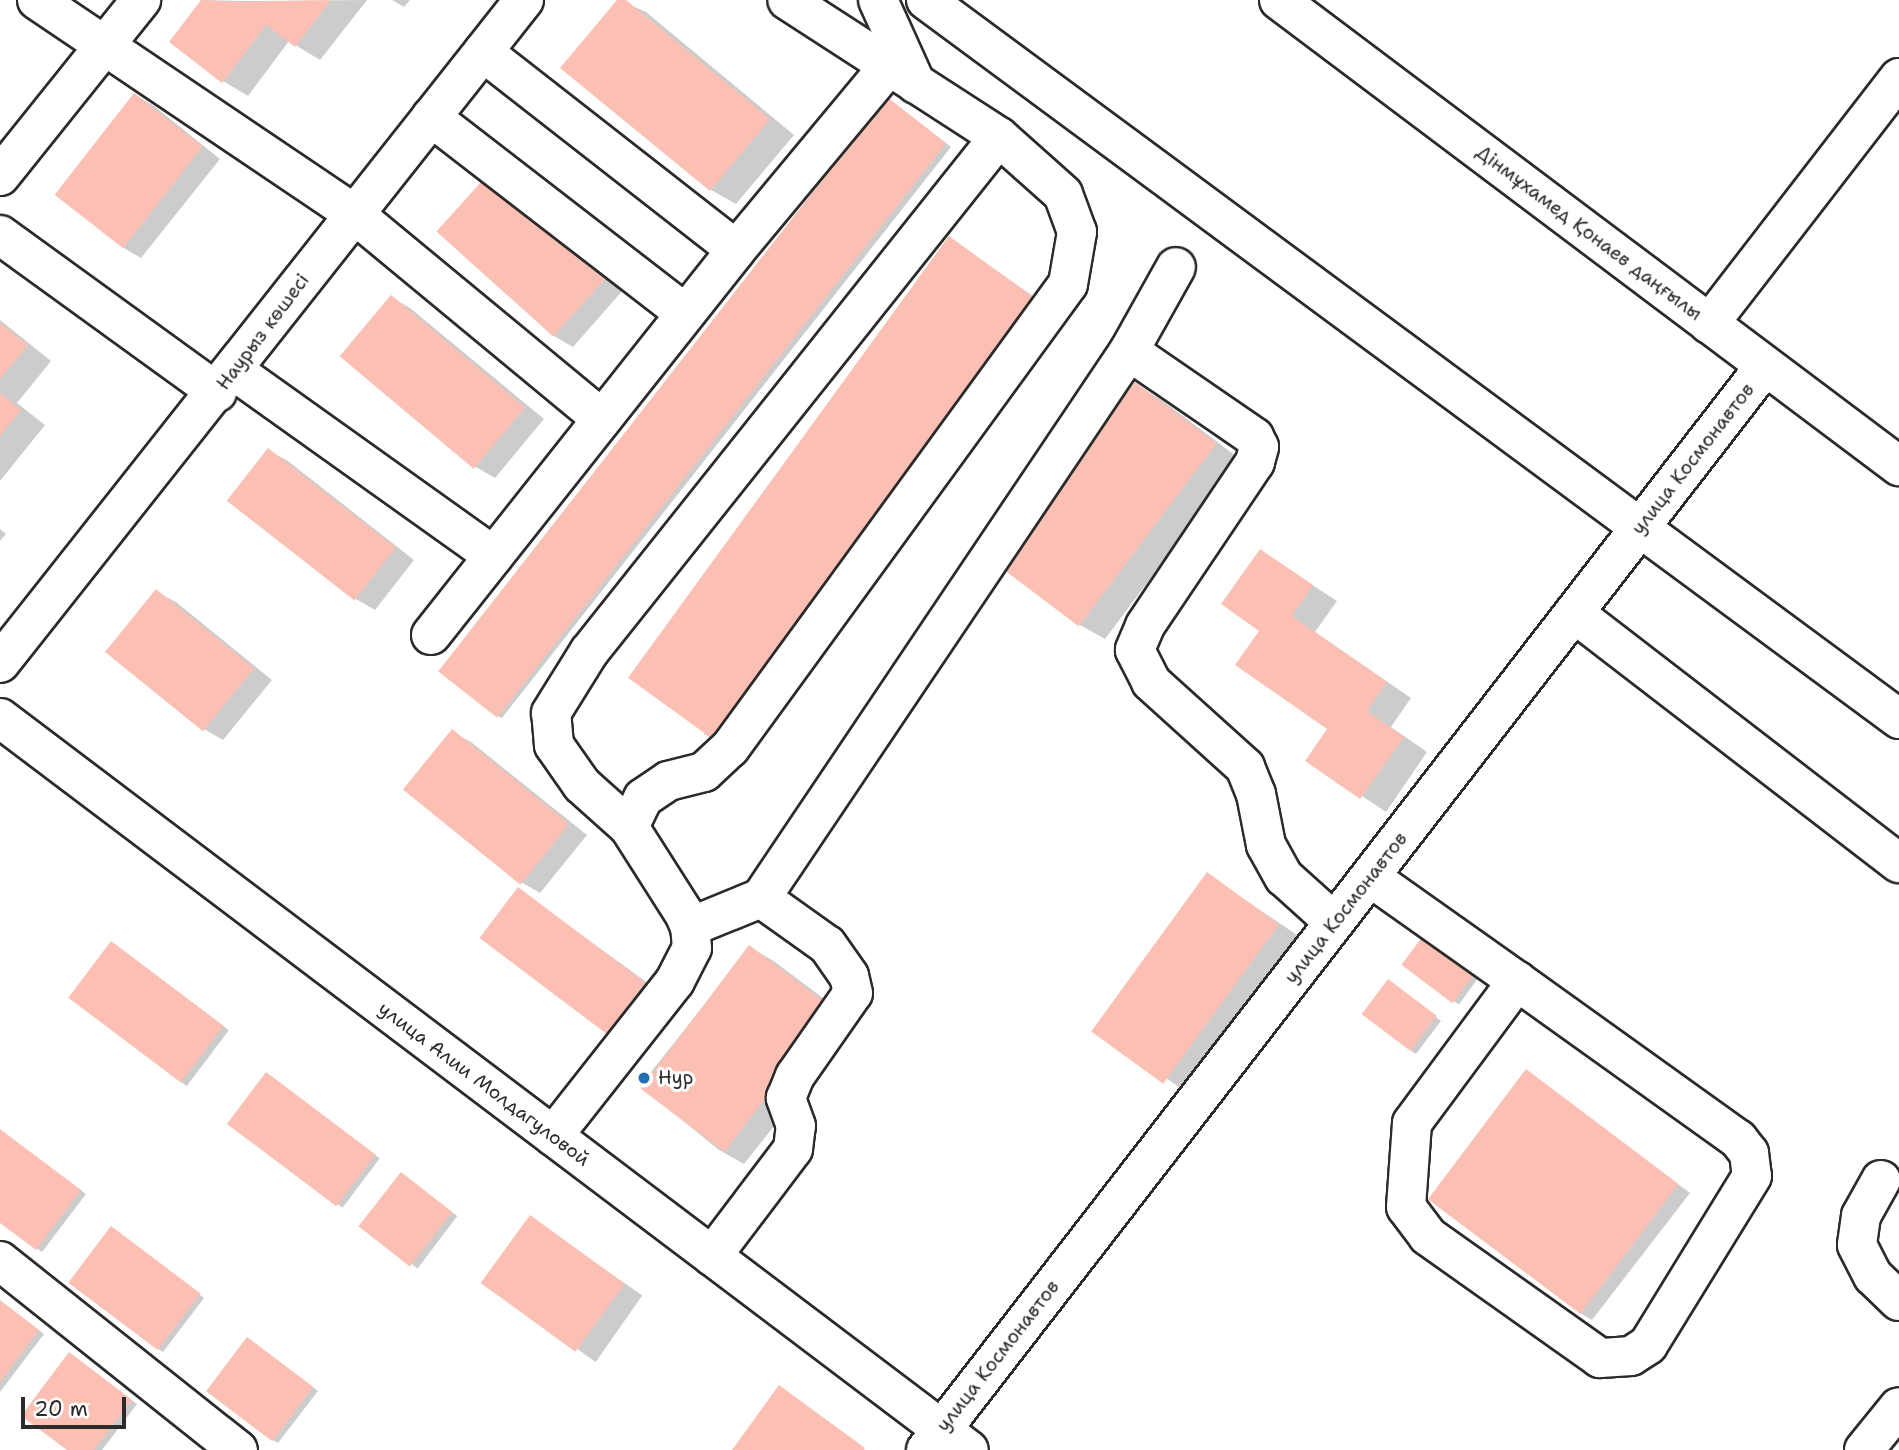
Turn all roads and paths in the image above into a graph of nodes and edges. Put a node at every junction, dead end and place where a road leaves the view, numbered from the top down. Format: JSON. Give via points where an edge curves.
{"nodes":[{"id":1,"x":37,"y":0,"type":"edge"},
{"id":2,"x":141,"y":0,"type":"edge"},
{"id":3,"x":524,"y":0,"type":"edge"},
{"id":4,"x":787,"y":0,"type":"edge"},
{"id":5,"x":878,"y":0,"type":"edge"},
{"id":6,"x":926,"y":0,"type":"edge"},
{"id":7,"x":1279,"y":0,"type":"edge"},
{"id":8,"x":103,"y":46,"type":"junction"},
{"id":9,"x":483,"y":52,"type":"junction"},
{"id":10,"x":902,"y":75,"type":"junction"},
{"id":11,"x":1899,"y":78,"type":"edge"},
{"id":12,"x":431,"y":117,"type":"junction"},
{"id":13,"x":999,"y":137,"type":"junction"},
{"id":14,"x":0,"y":176,"type":"edge"},
{"id":15,"x":353,"y":213,"type":"junction"},
{"id":16,"x":0,"y":235,"type":"edge"},
{"id":17,"x":736,"y":250,"type":"junction"},
{"id":18,"x":1176,"y":267,"type":"dead end"},
{"id":19,"x":685,"y":313,"type":"junction"},
{"id":20,"x":1709,"y":324,"type":"junction"},
{"id":21,"x":1129,"y":351,"type":"junction"},
{"id":22,"x":1765,"y":366,"type":"junction"},
{"id":23,"x":225,"y":381,"type":"junction"},
{"id":24,"x":602,"y":419,"type":"junction"},
{"id":25,"x":1899,"y":466,"type":"edge"},
{"id":26,"x":1641,"y":526,"type":"junction"},
{"id":27,"x":494,"y":556,"type":"junction"},
{"id":28,"x":1574,"y":613,"type":"junction"},
{"id":29,"x":431,"y":635,"type":"dead end"},
{"id":30,"x":0,"y":663,"type":"edge"},
{"id":31,"x":0,"y":718,"type":"edge"},
{"id":32,"x":1899,"y":719,"type":"edge"},
{"id":33,"x":629,"y":827,"type":"junction"},
{"id":34,"x":1899,"y":863,"type":"edge"},
{"id":35,"x":1370,"y":877,"type":"junction"},
{"id":36,"x":761,"y":898,"type":"junction"},
{"id":37,"x":1334,"y":922,"type":"junction"},
{"id":38,"x":690,"y":927,"type":"junction"},
{"id":39,"x":1517,"y":981,"type":"junction"},
{"id":40,"x":553,"y":1136,"type":"junction"},
{"id":41,"x":1881,"y":1180,"type":"dead end"},
{"id":42,"x":712,"y":1256,"type":"junction"},
{"id":43,"x":0,"y":1261,"type":"edge"},
{"id":44,"x":1899,"y":1301,"type":"edge"},
{"id":45,"x":1899,"y":1407,"type":"edge"},
{"id":46,"x":945,"y":1443,"type":"edge"},
{"id":47,"x":238,"y":1450,"type":"edge"},
{"id":48,"x":1864,"y":1450,"type":"edge"}],
"edges":[{"from":1,"to":8,"type":"street"},
{"from":2,"to":8,"type":"street"},
{"from":3,"to":9,"type":"street","name":"Наурыз көшесі"},
{"from":4,"to":10,"type":"street"},
{"from":5,"to":10,"type":"street"},
{"from":6,"to":26,"type":"street"},
{"from":7,"to":20,"type":"street","name":"Дінмұхамед Қонаев даңғылы"},
{"from":8,"to":14,"type":"street"},
{"from":8,"to":15,"type":"street"},
{"from":9,"to":12,"type":"street","name":"Наурыз көшесі"},
{"from":9,"to":17,"type":"street"},
{"from":10,"to":13,"type":"street"},
{"from":10,"to":17,"type":"street"},
{"from":11,"to":20,"type":"street"},
{"from":12,"to":15,"type":"street","name":"Наурыз көшесі"},
{"from":12,"to":19,"type":"street"},
{"from":13,"to":33,"type":"street","via":[[589,652],[551,713],[554,745],[582,785]]},
{"from":13,"to":33,"type":"street","via":[[1063,194],[1077,232],[1069,284],[730,748],[704,772],[668,781],[643,798]]},
{"from":15,"to":23,"type":"street","name":"Наурыз көшесі"},
{"from":15,"to":24,"type":"street"},
{"from":16,"to":23,"type":"street"},
{"from":17,"to":19,"type":"street"},
{"from":18,"to":21,"type":"street"},
{"from":19,"to":24,"type":"street"},
{"from":20,"to":22,"type":"street","name":"Дінмұхамед Қонаев даңғылы"},
{"from":21,"to":36,"type":"street"},
{"from":21,"to":37,"type":"street","via":[[1254,437],[1259,447],[1255,462],[1145,626],[1135,650],[1151,682],[1245,767],[1256,794],[1266,845],[1284,877]]},
{"from":22,"to":25,"type":"street","name":"Дінмұхамед Қонаев даңғылы"},
{"from":22,"to":26,"type":"street","name":"улица Космонавтов"},
{"from":23,"to":27,"type":"street"},
{"from":23,"to":30,"type":"street","name":"Наурыз көшесі"},
{"from":24,"to":27,"type":"street"},
{"from":26,"to":28,"type":"street","name":"улица Космонавтов"},
{"from":26,"to":32,"type":"street"},
{"from":27,"to":29,"type":"street"},
{"from":28,"to":34,"type":"street"},
{"from":28,"to":35,"type":"street","name":"улица Космонавтов"},
{"from":31,"to":40,"type":"street","name":"улица Алии Молдагуловой"},
{"from":33,"to":38,"type":"street"},
{"from":35,"to":37,"type":"street","name":"улица Космонавтов"},
{"from":35,"to":39,"type":"street"},
{"from":36,"to":38,"type":"street"},
{"from":36,"to":42,"type":"street","via":[[827,945],[849,975],[853,993],[795,1076],[786,1098],[796,1126],[793,1150]]},
{"from":37,"to":46,"type":"street","name":"улица Космонавтов"},
{"from":38,"to":40,"type":"street","via":[[692,948],[675,981]]},
{"from":39,"to":39,"type":"street","via":[[1738,1139],[1749,1153],[1752,1176],[1648,1345],[1631,1356],[1600,1358],[1428,1236],[1406,1207],[1412,1123]]},
{"from":40,"to":42,"type":"street","name":"улица Алии Молдагуловой"},
{"from":41,"to":44,"type":"street","via":[[1861,1216],[1857,1245],[1873,1276]]},
{"from":42,"to":46,"type":"street","name":"улица Алии Молдагуловой"},
{"from":43,"to":47,"type":"street"},
{"from":45,"to":48,"type":"street"}]}
